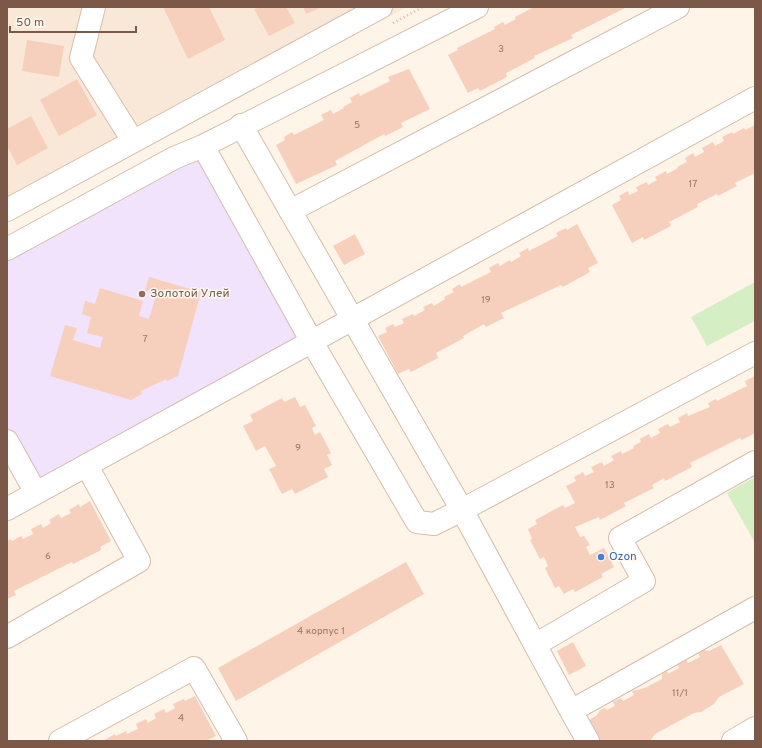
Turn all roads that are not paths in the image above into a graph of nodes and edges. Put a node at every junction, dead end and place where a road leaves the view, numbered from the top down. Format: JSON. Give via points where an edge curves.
{"nodes":[{"id":1,"x":94,"y":7,"type":"edge"},
{"id":2,"x":381,"y":7,"type":"edge"},
{"id":3,"x":477,"y":7,"type":"edge"},
{"id":4,"x":678,"y":7,"type":"edge"},
{"id":5,"x":755,"y":98,"type":"edge"},
{"id":6,"x":241,"y":125,"type":"junction"},
{"id":7,"x":158,"y":128,"type":"junction"},
{"id":8,"x":133,"y":141,"type":"junction"},
{"id":9,"x":202,"y":146,"type":"junction"},
{"id":10,"x":174,"y":158,"type":"junction"},
{"id":11,"x":7,"y":210,"type":"edge"},
{"id":12,"x":290,"y":211,"type":"junction"},
{"id":13,"x":7,"y":250,"type":"edge"},
{"id":14,"x":352,"y":320,"type":"junction"},
{"id":15,"x":312,"y":342,"type":"junction"},
{"id":16,"x":755,"y":353,"type":"edge"},
{"id":17,"x":7,"y":441,"type":"edge"},
{"id":18,"x":755,"y":462,"type":"edge"},
{"id":19,"x":87,"y":466,"type":"junction"},
{"id":20,"x":36,"y":493,"type":"junction"},
{"id":21,"x":7,"y":509,"type":"edge"},
{"id":22,"x":462,"y":510,"type":"junction"},
{"id":23,"x":755,"y":608,"type":"edge"},
{"id":24,"x":7,"y":637,"type":"edge"},
{"id":25,"x":535,"y":645,"type":"junction"},
{"id":26,"x":571,"y":711,"type":"junction"},
{"id":27,"x":755,"y":728,"type":"edge"},
{"id":28,"x":60,"y":741,"type":"edge"},
{"id":29,"x":236,"y":741,"type":"edge"},
{"id":30,"x":588,"y":741,"type":"edge"},
{"id":31,"x":733,"y":741,"type":"edge"}],
"edges":[{"from":1,"to":8,"type":"street","via":[[81,58]]},
{"from":2,"to":7,"type":"street"},
{"from":3,"to":6,"type":"street"},
{"from":4,"to":12,"type":"street"},
{"from":5,"to":14,"type":"street"},
{"from":6,"to":9,"type":"street"},
{"from":6,"to":12,"type":"street"},
{"from":7,"to":8,"type":"street"},
{"from":7,"to":10,"type":"street"},
{"from":8,"to":11,"type":"street"},
{"from":9,"to":10,"type":"street"},
{"from":9,"to":15,"type":"street"},
{"from":10,"to":13,"type":"street"},
{"from":12,"to":14,"type":"street"},
{"from":14,"to":15,"type":"street"},
{"from":14,"to":22,"type":"street"},
{"from":15,"to":19,"type":"street"},
{"from":15,"to":22,"type":"street","via":[[417,522],[434,524]]},
{"from":16,"to":22,"type":"street"},
{"from":17,"to":20,"type":"street"},
{"from":18,"to":25,"type":"street","via":[[620,538],[644,581]]},
{"from":19,"to":20,"type":"street"},
{"from":19,"to":24,"type":"street","via":[[139,560]]},
{"from":20,"to":21,"type":"street"},
{"from":22,"to":25,"type":"street"},
{"from":23,"to":26,"type":"street"},
{"from":25,"to":26,"type":"street"},
{"from":26,"to":30,"type":"street"},
{"from":27,"to":31,"type":"street"},
{"from":28,"to":29,"type":"street","via":[[194,668]]}]}
